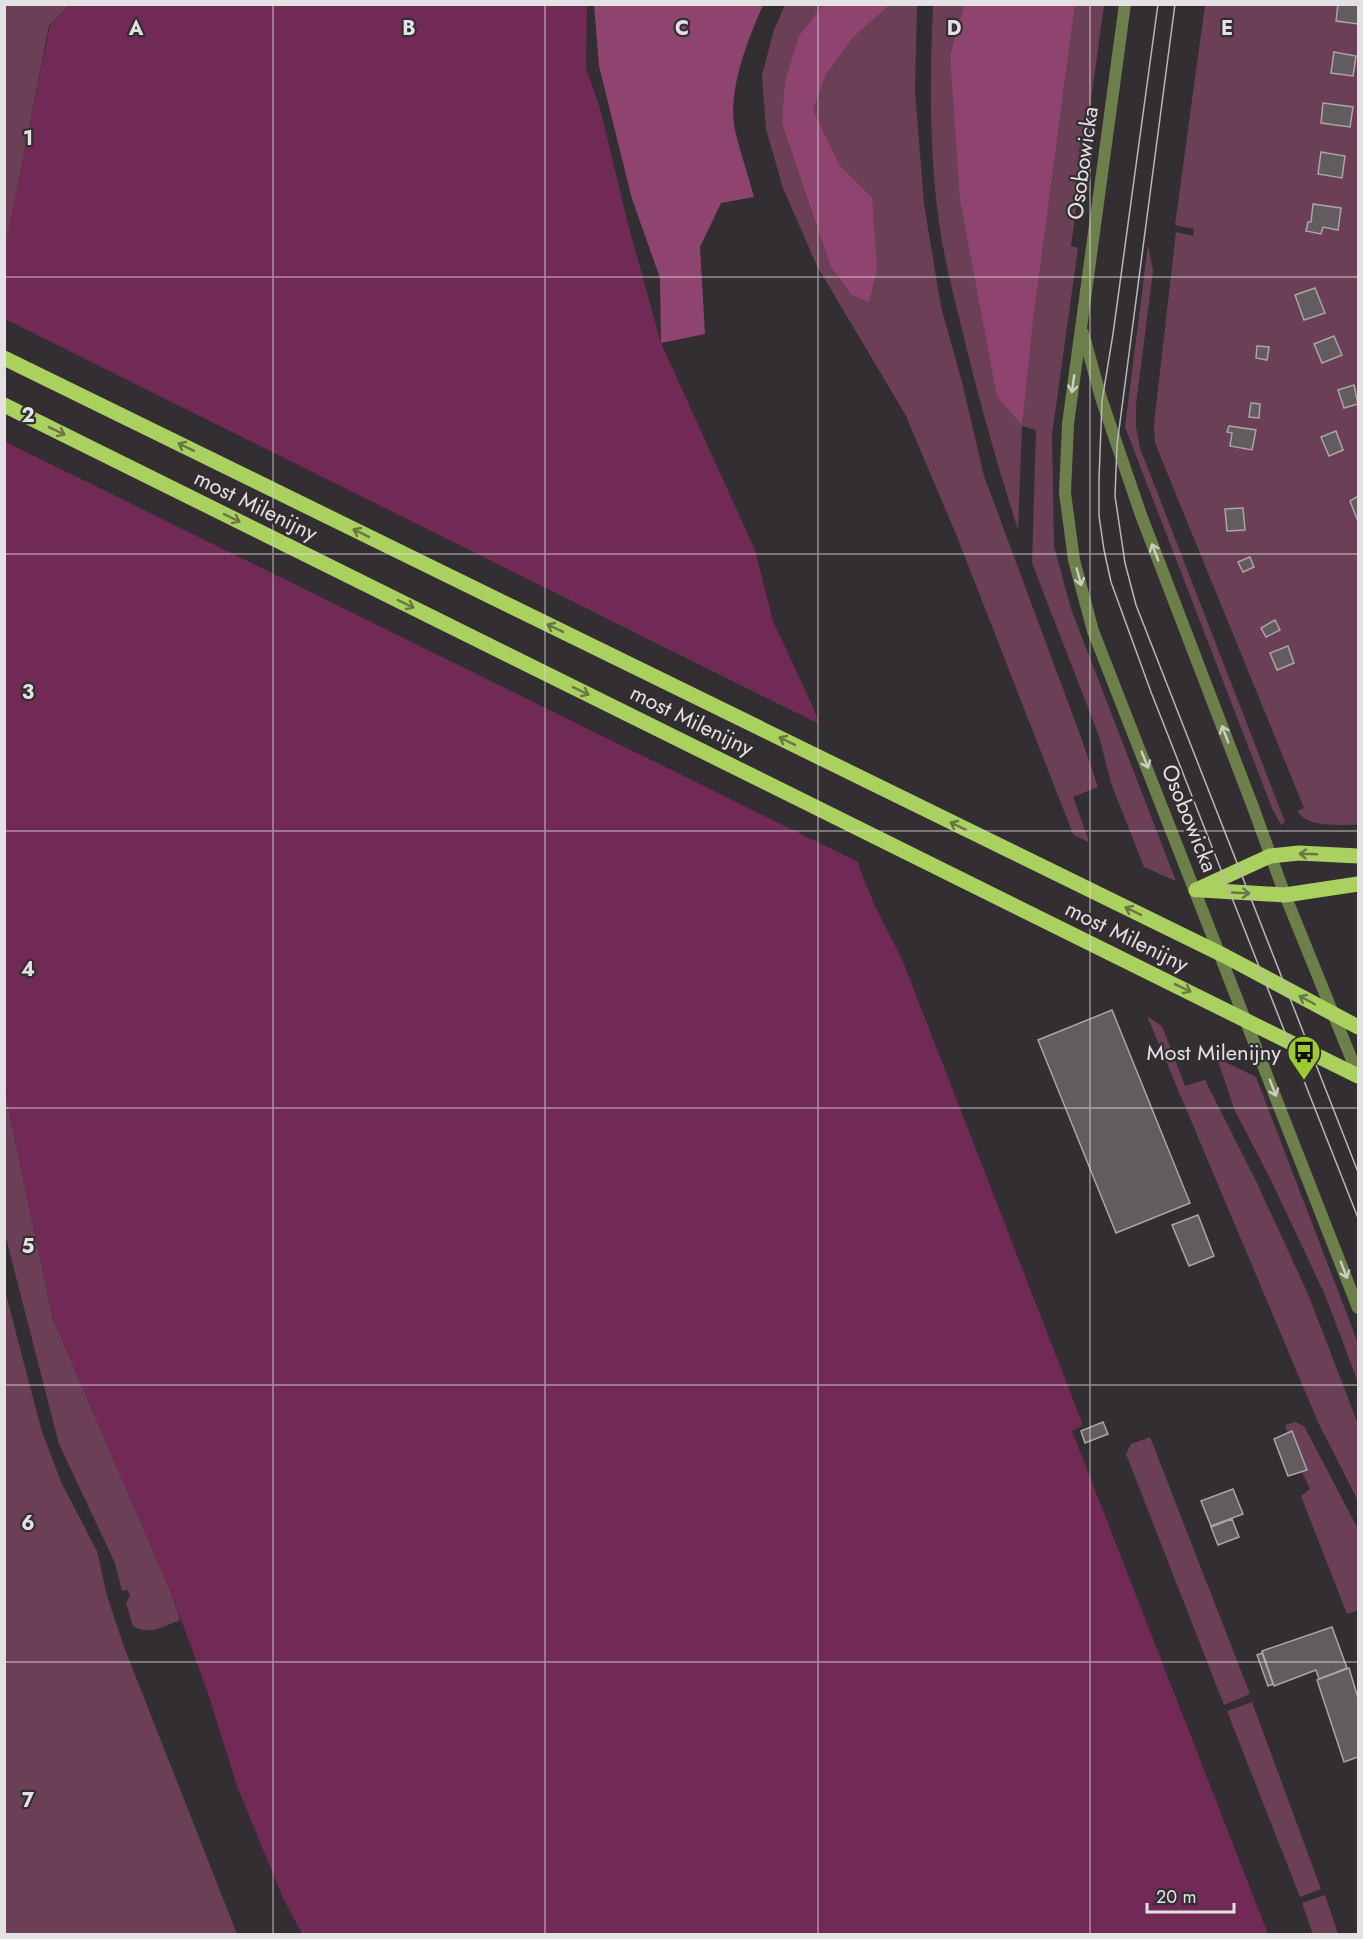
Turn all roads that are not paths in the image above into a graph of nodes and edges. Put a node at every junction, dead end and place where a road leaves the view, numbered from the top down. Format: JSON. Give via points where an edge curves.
{"nodes":[{"id":1,"x":1125,"y":4,"type":"edge"},
{"id":2,"x":1082,"y":326,"type":"junction"},
{"id":3,"x":4,"y":358,"type":"edge"},
{"id":4,"x":4,"y":405,"type":"edge"},
{"id":5,"x":1270,"y":856,"type":"junction"},
{"id":6,"x":1359,"y":856,"type":"edge"},
{"id":7,"x":1359,"y":884,"type":"edge"},
{"id":8,"x":1196,"y":890,"type":"junction"},
{"id":9,"x":1285,"y":895,"type":"junction"},
{"id":10,"x":1359,"y":1027,"type":"edge"},
{"id":11,"x":1359,"y":1075,"type":"edge"},
{"id":12,"x":1359,"y":1308,"type":"edge"}],
"edges":[{"from":1,"to":2,"type":"street","name":"Osobowicka"},
{"from":5,"to":2,"type":"street","name":"Osobowicka","one_way":true,"via":[[1141,515],[1099,391]]},
{"from":2,"to":8,"type":"street","name":"Osobowicka","one_way":true,"via":[[1068,424],[1065,493],[1074,561],[1093,631]]},
{"from":10,"to":3,"type":"main road","name":"most Milenijny","one_way":true,"via":[[1203,946]]},
{"from":4,"to":11,"type":"main road","name":"most Milenijny","one_way":true},
{"from":6,"to":5,"type":"main road","one_way":true},
{"from":5,"to":8,"type":"main road"},
{"from":5,"to":9,"type":"street","name":"Osobowicka"},
{"from":7,"to":9,"type":"main road"},
{"from":8,"to":9,"type":"main road","one_way":true},
{"from":8,"to":12,"type":"street","name":"Osobowicka","one_way":true},
{"from":9,"to":11,"type":"street","name":"Osobowicka"}]}
